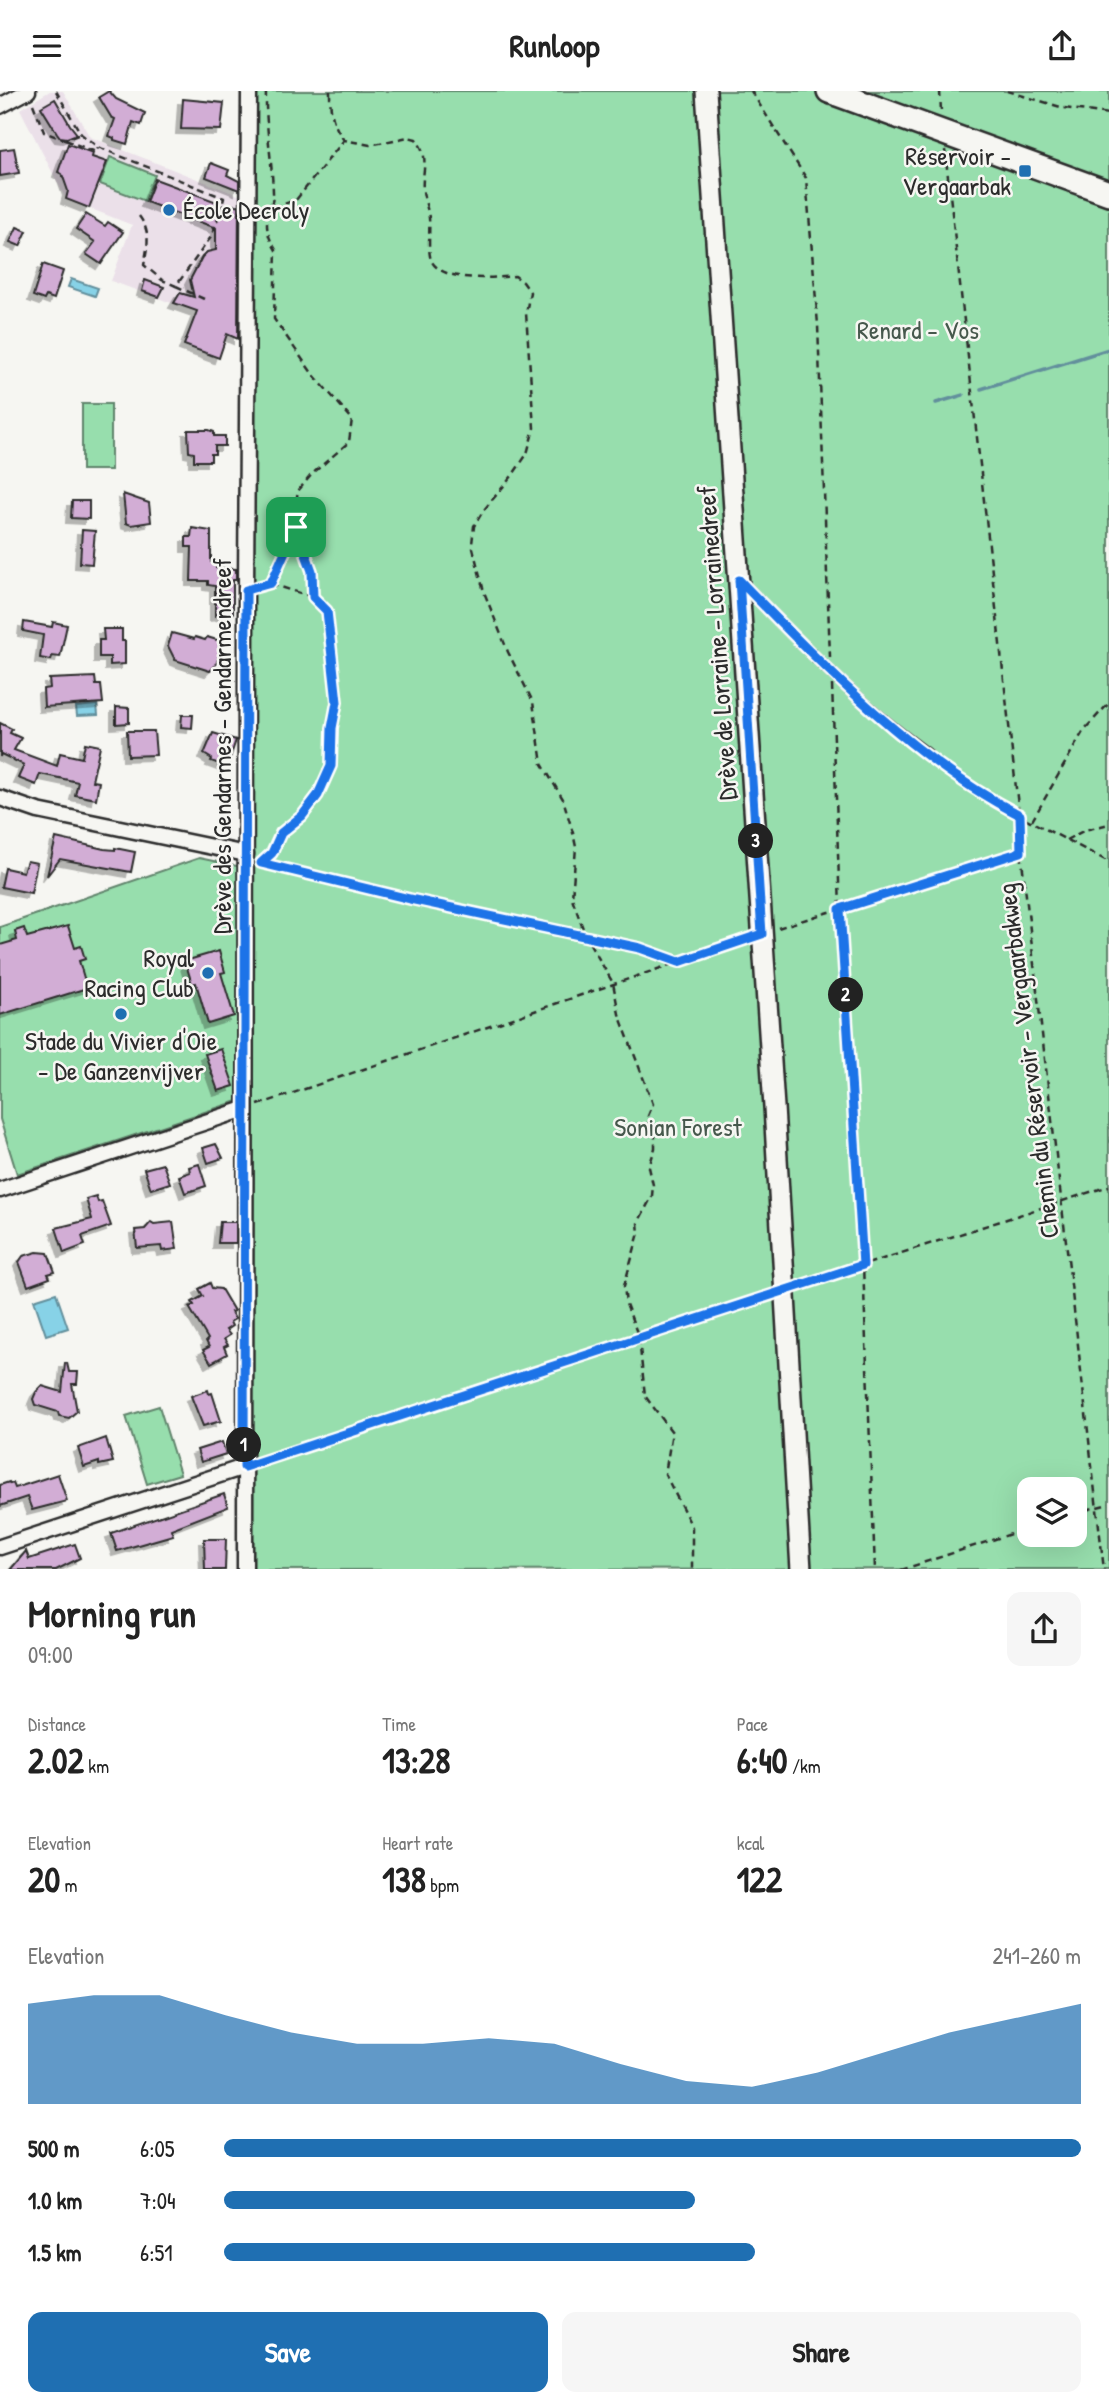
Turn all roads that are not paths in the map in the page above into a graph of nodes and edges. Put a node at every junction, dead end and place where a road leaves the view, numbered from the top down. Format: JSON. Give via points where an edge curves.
{"nodes":[{"id":1,"x":249,"y":91,"type":"edge"},
{"id":2,"x":706,"y":91,"type":"edge"},
{"id":3,"x":829,"y":91,"type":"edge"},
{"id":4,"x":30,"y":97,"type":"edge"},
{"id":5,"x":0,"y":106,"type":"edge"},
{"id":6,"x":1109,"y":193,"type":"edge"},
{"id":7,"x":739,"y":580,"type":"junction"},
{"id":8,"x":926,"y":753,"type":"road end"},
{"id":9,"x":0,"y":799,"type":"edge"},
{"id":10,"x":251,"y":859,"type":"junction"},
{"id":11,"x":245,"y":1109,"type":"junction"},
{"id":12,"x":0,"y":1190,"type":"edge"},
{"id":13,"x":244,"y":1467,"type":"junction"},
{"id":14,"x":0,"y":1547,"type":"edge"},
{"id":15,"x":245,"y":1569,"type":"edge"},
{"id":16,"x":801,"y":1569,"type":"edge"}],
"edges":[{"from":1,"to":10,"type":"street","name":"Drève des Gendarmes - Gendarmendreef","via":[[246,590]]},
{"from":2,"to":7,"type":"main road","name":"Drève de Lorraine - Lorrainedreef"},
{"from":3,"to":6,"type":"main road"},
{"from":4,"to":5,"type":"street"},
{"from":7,"to":8,"type":"lane","via":[[831,672]]},
{"from":7,"to":16,"type":"main road","name":"Drève de Lorraine - Lorrainedreef"},
{"from":9,"to":10,"type":"street"},
{"from":10,"to":11,"type":"street","name":"Drève des Gendarmes - Gendarmendreef"},
{"from":11,"to":12,"type":"street"},
{"from":11,"to":13,"type":"street","name":"Drève des Gendarmes - Gendarmendreef"},
{"from":13,"to":14,"type":"street"},
{"from":13,"to":15,"type":"street","name":"Drève des Gendarmes - Gendarmendreef"}]}
